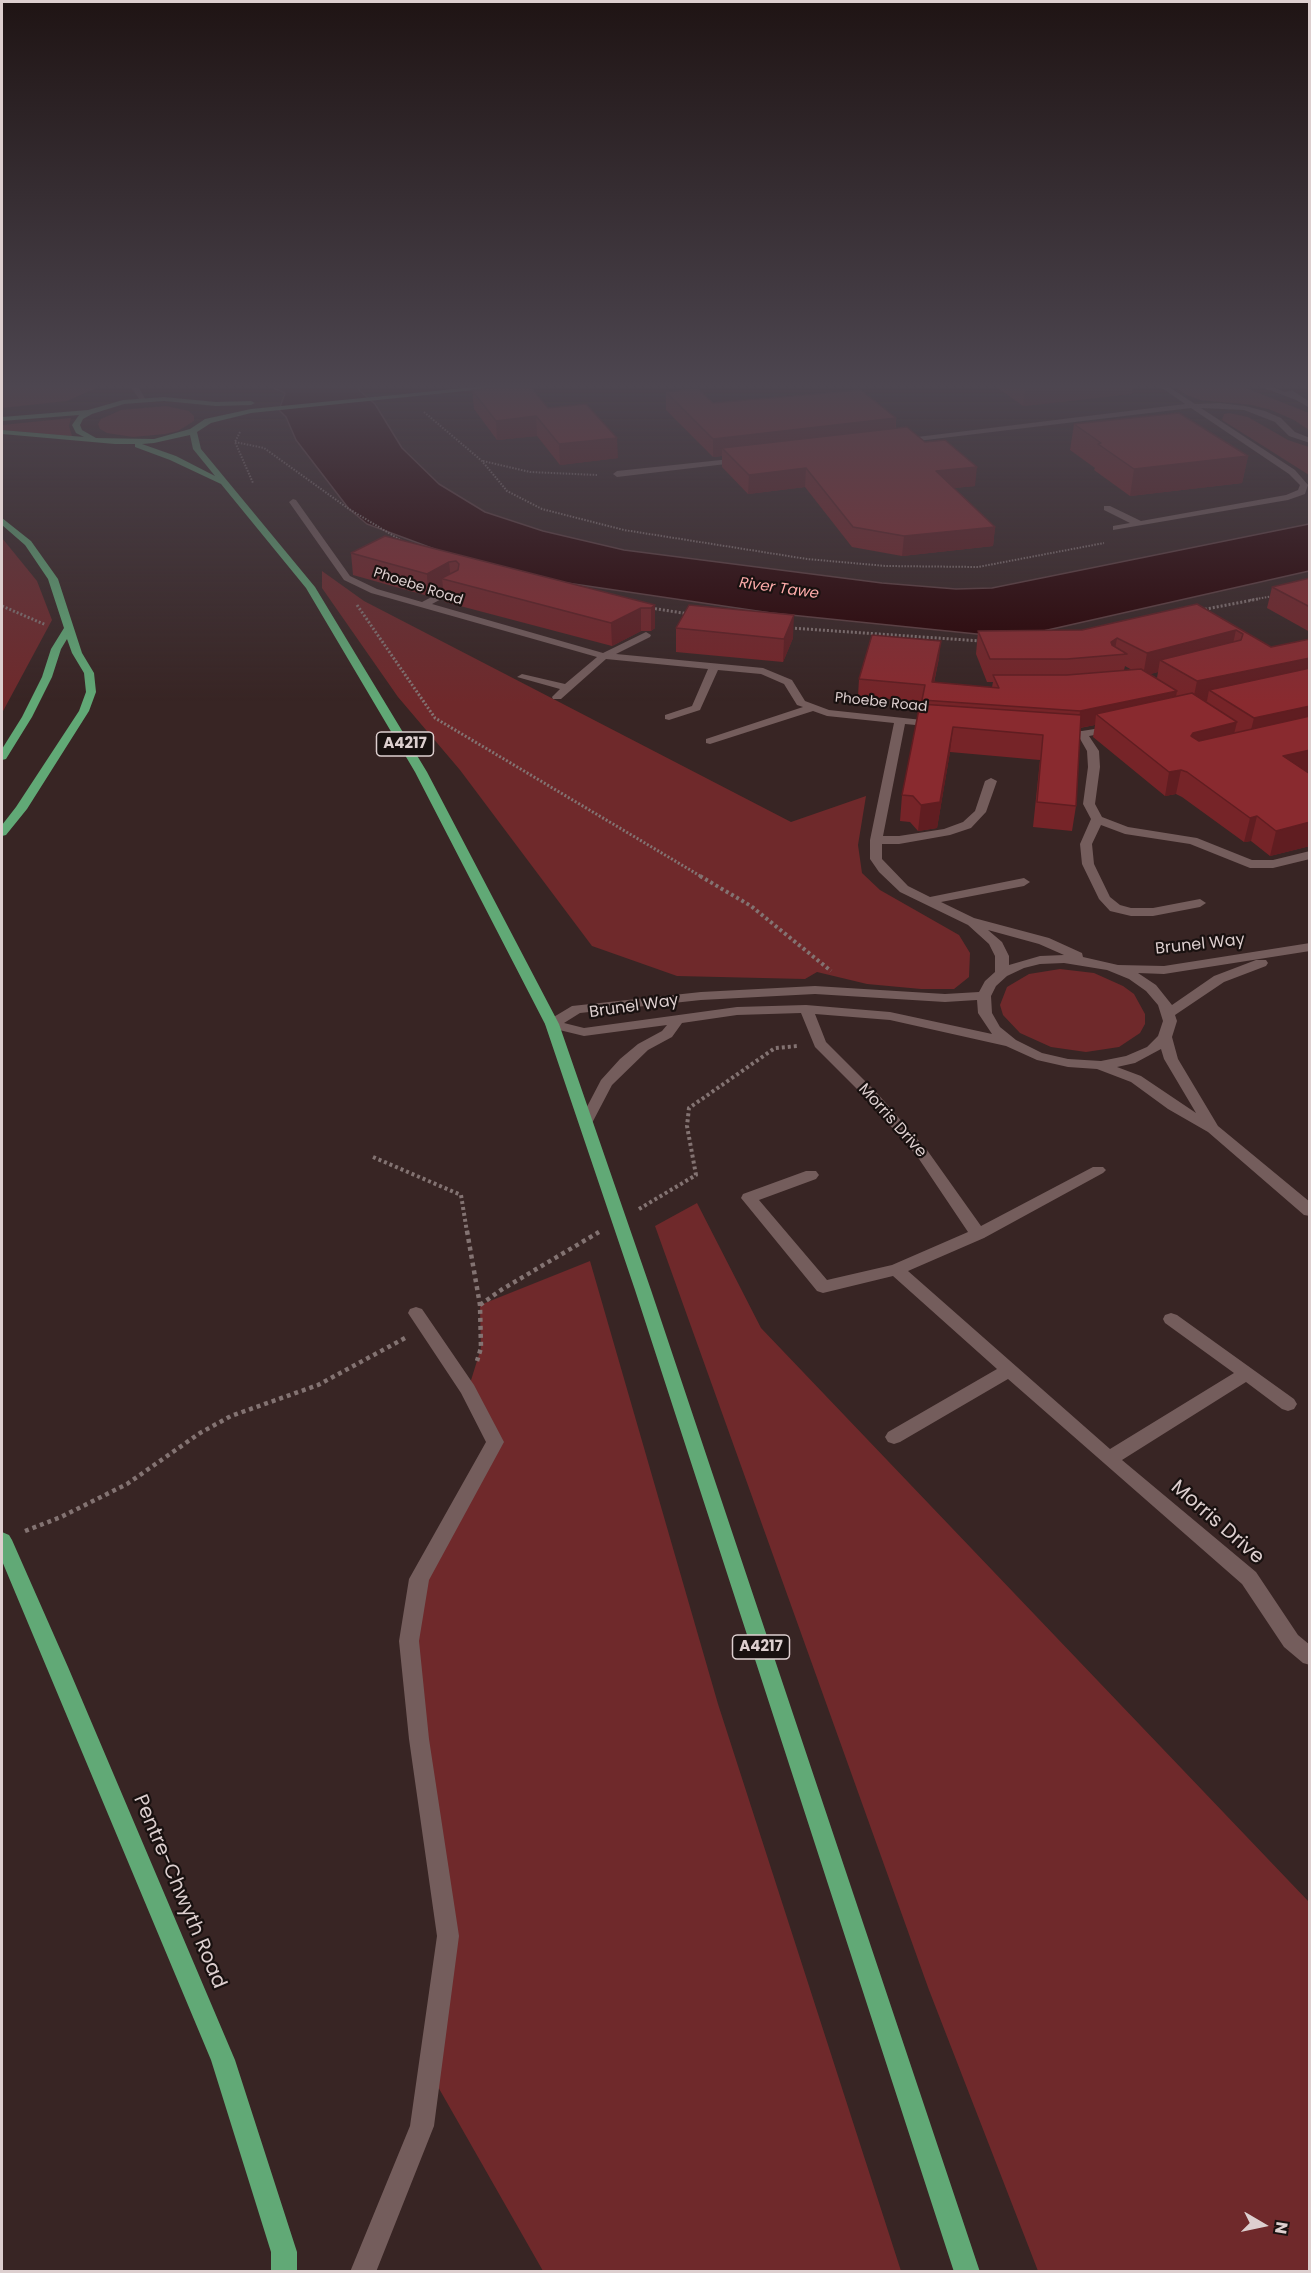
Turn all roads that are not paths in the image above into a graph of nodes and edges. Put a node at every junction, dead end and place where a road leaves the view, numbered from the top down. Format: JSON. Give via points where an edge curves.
{"nodes":[{"id":1,"x":229,"y":490,"type":"edge"},
{"id":2,"x":1303,"y":490,"type":"edge"},
{"id":3,"x":293,"y":502,"type":"dead end"},
{"id":4,"x":1107,"y":508,"type":"dead end"},
{"id":5,"x":2,"y":521,"type":"edge"},
{"id":6,"x":1140,"y":524,"type":"junction"},
{"id":7,"x":1116,"y":528,"type":"dead end"},
{"id":8,"x":455,"y":588,"type":"edge"},
{"id":9,"x":423,"y":605,"type":"junction"},
{"id":10,"x":68,"y":629,"type":"junction"},
{"id":11,"x":646,"y":635,"type":"dead end"},
{"id":12,"x":604,"y":656,"type":"junction"},
{"id":13,"x":715,"y":665,"type":"junction"},
{"id":14,"x":522,"y":677,"type":"dead end"},
{"id":15,"x":568,"y":688,"type":"junction"},
{"id":16,"x":557,"y":697,"type":"dead end"},
{"id":17,"x":812,"y":708,"type":"junction"},
{"id":18,"x":669,"y":717,"type":"dead end"},
{"id":19,"x":900,"y":721,"type":"junction"},
{"id":20,"x":946,"y":724,"type":"edge"},
{"id":21,"x":1124,"y":726,"type":"edge"},
{"id":22,"x":1050,"y":732,"type":"edge"},
{"id":23,"x":1082,"y":734,"type":"junction"},
{"id":24,"x":710,"y":741,"type":"dead end"},
{"id":25,"x":2,"y":757,"type":"edge"},
{"id":26,"x":991,"y":781,"type":"dead end"},
{"id":27,"x":1097,"y":819,"type":"junction"},
{"id":28,"x":2,"y":832,"type":"edge"},
{"id":29,"x":876,"y":840,"type":"junction"},
{"id":30,"x":1310,"y":855,"type":"edge"},
{"id":31,"x":1024,"y":882,"type":"dead end"},
{"id":32,"x":930,"y":901,"type":"junction"},
{"id":33,"x":1200,"y":903,"type":"dead end"},
{"id":34,"x":969,"y":921,"type":"junction"},
{"id":35,"x":1310,"y":947,"type":"edge"},
{"id":36,"x":1292,"y":951,"type":"junction"},
{"id":37,"x":1088,"y":961,"type":"junction"},
{"id":38,"x":1112,"y":967,"type":"junction"},
{"id":39,"x":1002,"y":973,"type":"junction"},
{"id":40,"x":984,"y":996,"type":"junction"},
{"id":41,"x":806,"y":1009,"type":"junction"},
{"id":42,"x":1168,"y":1014,"type":"junction"},
{"id":43,"x":678,"y":1018,"type":"junction"},
{"id":44,"x":552,"y":1024,"type":"junction"},
{"id":45,"x":1166,"y":1037,"type":"junction"},
{"id":46,"x":1011,"y":1043,"type":"junction"},
{"id":47,"x":1101,"y":1065,"type":"junction"},
{"id":48,"x":585,"y":1122,"type":"junction"},
{"id":49,"x":1213,"y":1128,"type":"junction"},
{"id":50,"x":1098,"y":1170,"type":"dead end"},
{"id":51,"x":811,"y":1175,"type":"dead end"},
{"id":52,"x":1310,"y":1211,"type":"edge"},
{"id":53,"x":978,"y":1234,"type":"junction"},
{"id":54,"x":896,"y":1270,"type":"junction"},
{"id":55,"x":1171,"y":1319,"type":"dead end"},
{"id":56,"x":421,"y":1320,"type":"road end"},
{"id":57,"x":1009,"y":1370,"type":"junction"},
{"id":58,"x":1246,"y":1374,"type":"junction"},
{"id":59,"x":1288,"y":1404,"type":"dead end"},
{"id":60,"x":894,"y":1437,"type":"dead end"},
{"id":61,"x":1109,"y":1459,"type":"junction"},
{"id":62,"x":11,"y":1536,"type":"edge"},
{"id":63,"x":1310,"y":1657,"type":"edge"},
{"id":64,"x":284,"y":2271,"type":"edge"},
{"id":65,"x":363,"y":2271,"type":"edge"},
{"id":66,"x":967,"y":2271,"type":"edge"}],
"edges":[{"from":1,"to":44,"type":"main road","number":"A4217","via":[[316,597],[421,772]]},
{"from":2,"to":6,"type":"street","via":[[1288,497]]},
{"from":3,"to":9,"type":"street","name":"Phoebe Road","via":[[347,578],[374,591]]},
{"from":4,"to":6,"type":"street"},
{"from":5,"to":10,"type":"main road","via":[[28,543],[53,579]]},
{"from":6,"to":7,"type":"street"},
{"from":8,"to":9,"type":"street"},
{"from":9,"to":12,"type":"street","name":"Phoebe Road"},
{"from":10,"to":25,"type":"main road","via":[[27,717]]},
{"from":10,"to":28,"type":"main road","via":[[89,673],[91,692],[84,711]]},
{"from":11,"to":12,"type":"street"},
{"from":12,"to":13,"type":"street","name":"Phoebe Road"},
{"from":12,"to":15,"type":"street"},
{"from":13,"to":17,"type":"street","name":"Phoebe Road","via":[[778,676],[788,682],[801,703]]},
{"from":13,"to":18,"type":"street","via":[[696,708]]},
{"from":14,"to":15,"type":"street"},
{"from":15,"to":16,"type":"street"},
{"from":17,"to":19,"type":"street","name":"Phoebe Road"},
{"from":17,"to":24,"type":"street"},
{"from":19,"to":20,"type":"street","name":"Phoebe Road"},
{"from":19,"to":29,"type":"street"},
{"from":21,"to":23,"type":"street"},
{"from":22,"to":23,"type":"street"},
{"from":23,"to":27,"type":"street","via":[[1093,751],[1089,804]]},
{"from":26,"to":29,"type":"street","via":[[980,812],[967,825],[899,840]]},
{"from":27,"to":30,"type":"street","via":[[1125,830],[1193,841],[1250,864],[1273,864]]},
{"from":27,"to":33,"type":"street","via":[[1086,844],[1088,864],[1115,908],[1153,912]]},
{"from":29,"to":32,"type":"street","via":[[876,859],[883,869],[904,888]]},
{"from":31,"to":32,"type":"street"},
{"from":32,"to":34,"type":"street"},
{"from":34,"to":37,"type":"street","via":[[1044,941]]},
{"from":34,"to":39,"type":"street","via":[[995,942],[1002,956]]},
{"from":35,"to":36,"type":"street","name":"Brunel Way"},
{"from":36,"to":38,"type":"street","name":"Brunel Way","via":[[1164,970]]},
{"from":36,"to":42,"type":"street","name":"Brunel Way","via":[[1219,979]]},
{"from":37,"to":38,"type":"street"},
{"from":37,"to":39,"type":"street","via":[[1040,960]]},
{"from":38,"to":42,"type":"street","via":[[1151,988]]},
{"from":39,"to":40,"type":"street"},
{"from":40,"to":44,"type":"street","name":"Brunel Way","via":[[945,998],[815,990],[701,996],[577,1009]]},
{"from":40,"to":46,"type":"street","via":[[985,1013],[994,1029]]},
{"from":41,"to":43,"type":"street","name":"Brunel Way"},
{"from":41,"to":46,"type":"street","name":"Brunel Way","via":[[890,1016]]},
{"from":41,"to":53,"type":"street","name":"Morris Drive","via":[[820,1044],[922,1153]]},
{"from":42,"to":45,"type":"street"},
{"from":43,"to":44,"type":"street","name":"Brunel Way","via":[[584,1032]]},
{"from":43,"to":48,"type":"street","via":[[667,1034],[643,1047],[606,1083]]},
{"from":44,"to":48,"type":"main road","number":"A4217"},
{"from":45,"to":47,"type":"street","via":[[1152,1050],[1130,1060]]},
{"from":45,"to":49,"type":"street","via":[[1170,1059]]},
{"from":46,"to":47,"type":"street","via":[[1037,1056]]},
{"from":47,"to":49,"type":"street","via":[[1136,1079]]},
{"from":48,"to":66,"type":"main road","number":"A4217"},
{"from":49,"to":52,"type":"street"},
{"from":50,"to":53,"type":"street"},
{"from":51,"to":54,"type":"street","via":[[749,1198],[823,1287]]},
{"from":53,"to":54,"type":"street"},
{"from":54,"to":57,"type":"street","name":"Morris Drive"},
{"from":55,"to":58,"type":"street"},
{"from":56,"to":65,"type":"street","via":[[468,1390],[495,1442],[419,1579],[409,1641],[448,1936],[422,2126]]},
{"from":57,"to":60,"type":"street"},
{"from":57,"to":61,"type":"street","name":"Morris Drive"},
{"from":58,"to":59,"type":"street"},
{"from":58,"to":61,"type":"street"},
{"from":61,"to":63,"type":"street","name":"Morris Drive","via":[[1249,1578],[1291,1641]]},
{"from":62,"to":64,"type":"main road","name":"Pentre-Chwyth Road","via":[[58,1667],[223,2060],[284,2252]]}]}
